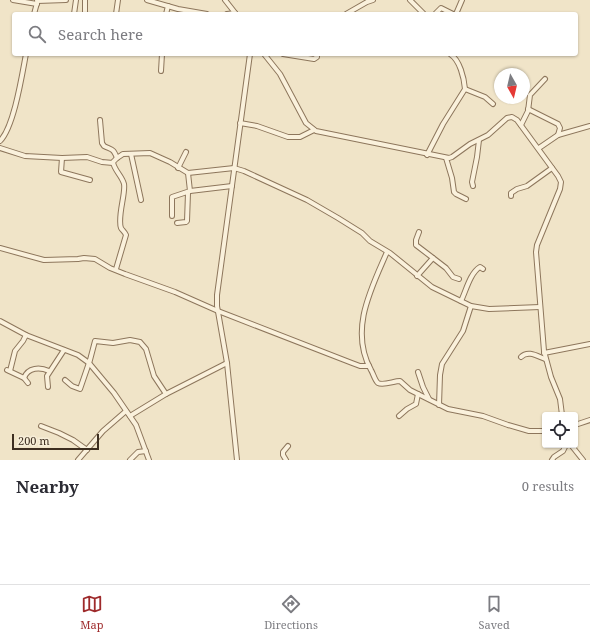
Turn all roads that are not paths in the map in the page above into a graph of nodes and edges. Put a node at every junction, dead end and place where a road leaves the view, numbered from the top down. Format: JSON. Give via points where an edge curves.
{"nodes":[{"id":1,"x":13,"y":0,"type":"edge"},
{"id":2,"x":66,"y":0,"type":"edge"},
{"id":3,"x":76,"y":0,"type":"edge"},
{"id":4,"x":85,"y":0,"type":"edge"},
{"id":5,"x":118,"y":0,"type":"edge"},
{"id":6,"x":149,"y":0,"type":"edge"},
{"id":7,"x":225,"y":0,"type":"edge"},
{"id":8,"x":373,"y":0,"type":"edge"},
{"id":9,"x":410,"y":0,"type":"edge"},
{"id":10,"x":462,"y":0,"type":"edge"},
{"id":11,"x":37,"y":1,"type":"edge"},
{"id":12,"x":168,"y":6,"type":"junction"},
{"id":13,"x":34,"y":12,"type":"edge"},
{"id":14,"x":74,"y":12,"type":"edge"},
{"id":15,"x":85,"y":12,"type":"edge"},
{"id":16,"x":116,"y":12,"type":"edge"},
{"id":17,"x":166,"y":12,"type":"edge"},
{"id":18,"x":195,"y":12,"type":"edge"},
{"id":19,"x":234,"y":12,"type":"edge"},
{"id":20,"x":350,"y":12,"type":"edge"},
{"id":21,"x":422,"y":12,"type":"edge"},
{"id":22,"x":437,"y":12,"type":"edge"},
{"id":23,"x":450,"y":12,"type":"edge"},
{"id":24,"x":456,"y":12,"type":"edge"},
{"id":25,"x":26,"y":56,"type":"edge"},
{"id":26,"x":162,"y":56,"type":"edge"},
{"id":27,"x":250,"y":56,"type":"edge"},
{"id":28,"x":266,"y":56,"type":"edge"},
{"id":29,"x":295,"y":56,"type":"edge"},
{"id":30,"x":317,"y":56,"type":"edge"},
{"id":31,"x":453,"y":56,"type":"edge"},
{"id":32,"x":161,"y":71,"type":"dead end"},
{"id":33,"x":545,"y":79,"type":"dead end"},
{"id":34,"x":465,"y":89,"type":"junction"},
{"id":35,"x":492,"y":104,"type":"dead end"},
{"id":36,"x":528,"y":109,"type":"junction"},
{"id":37,"x":100,"y":120,"type":"dead end"},
{"id":38,"x":240,"y":123,"type":"junction"},
{"id":39,"x":521,"y":125,"type":"junction"},
{"id":40,"x":590,"y":126,"type":"edge"},
{"id":41,"x":314,"y":130,"type":"junction"},
{"id":42,"x":558,"y":135,"type":"junction"},
{"id":43,"x":479,"y":140,"type":"junction"},
{"id":44,"x":0,"y":141,"type":"edge"},
{"id":45,"x":0,"y":148,"type":"edge"},
{"id":46,"x":538,"y":148,"type":"junction"},
{"id":47,"x":186,"y":152,"type":"dead end"},
{"id":48,"x":131,"y":154,"type":"junction"},
{"id":49,"x":427,"y":155,"type":"junction"},
{"id":50,"x":62,"y":158,"type":"junction"},
{"id":51,"x":116,"y":158,"type":"junction"},
{"id":52,"x":446,"y":158,"type":"junction"},
{"id":53,"x":113,"y":164,"type":"junction"},
{"id":54,"x":178,"y":168,"type":"junction"},
{"id":55,"x":234,"y":168,"type":"junction"},
{"id":56,"x":552,"y":168,"type":"junction"},
{"id":57,"x":188,"y":173,"type":"junction"},
{"id":58,"x":90,"y":180,"type":"dead end"},
{"id":59,"x":232,"y":186,"type":"junction"},
{"id":60,"x":472,"y":186,"type":"dead end"},
{"id":61,"x":189,"y":192,"type":"junction"},
{"id":62,"x":511,"y":196,"type":"dead end"},
{"id":63,"x":466,"y":199,"type":"dead end"},
{"id":64,"x":141,"y":200,"type":"dead end"},
{"id":65,"x":172,"y":216,"type":"dead end"},
{"id":66,"x":177,"y":223,"type":"dead end"},
{"id":67,"x":419,"y":232,"type":"dead end"},
{"id":68,"x":0,"y":248,"type":"edge"},
{"id":69,"x":388,"y":252,"type":"junction"},
{"id":70,"x":433,"y":258,"type":"junction"},
{"id":71,"x":116,"y":269,"type":"junction"},
{"id":72,"x":483,"y":269,"type":"dead end"},
{"id":73,"x":417,"y":276,"type":"junction"},
{"id":74,"x":459,"y":279,"type":"dead end"},
{"id":75,"x":461,"y":301,"type":"junction"},
{"id":76,"x":471,"y":306,"type":"junction"},
{"id":77,"x":540,"y":307,"type":"junction"},
{"id":78,"x":218,"y":311,"type":"junction"},
{"id":79,"x":0,"y":321,"type":"edge"},
{"id":80,"x":26,"y":334,"type":"junction"},
{"id":81,"x":590,"y":344,"type":"edge"},
{"id":82,"x":64,"y":350,"type":"junction"},
{"id":83,"x":544,"y":353,"type":"junction"},
{"id":84,"x":521,"y":357,"type":"dead end"},
{"id":85,"x":545,"y":359,"type":"junction"},
{"id":86,"x":89,"y":363,"type":"junction"},
{"id":87,"x":227,"y":363,"type":"junction"},
{"id":88,"x":369,"y":366,"type":"junction"},
{"id":89,"x":49,"y":371,"type":"junction"},
{"id":90,"x":418,"y":372,"type":"dead end"},
{"id":91,"x":24,"y":378,"type":"junction"},
{"id":92,"x":65,"y":380,"type":"dead end"},
{"id":93,"x":28,"y":383,"type":"dead end"},
{"id":94,"x":48,"y":386,"type":"dead end"},
{"id":95,"x":166,"y":394,"type":"junction"},
{"id":96,"x":418,"y":394,"type":"junction"},
{"id":97,"x":429,"y":400,"type":"junction"},
{"id":98,"x":439,"y":404,"type":"junction"},
{"id":99,"x":126,"y":411,"type":"junction"},
{"id":100,"x":562,"y":412,"type":"edge"},
{"id":101,"x":130,"y":416,"type":"junction"},
{"id":102,"x":399,"y":416,"type":"dead end"},
{"id":103,"x":590,"y":420,"type":"edge"},
{"id":104,"x":578,"y":424,"type":"edge"},
{"id":105,"x":42,"y":426,"type":"dead end"},
{"id":106,"x":542,"y":432,"type":"edge"},
{"id":107,"x":288,"y":446,"type":"dead end"},
{"id":108,"x":564,"y":448,"type":"edge"},
{"id":109,"x":573,"y":448,"type":"edge"},
{"id":110,"x":87,"y":450,"type":"junction"},
{"id":111,"x":146,"y":451,"type":"junction"},
{"id":112,"x":78,"y":460,"type":"edge"},
{"id":113,"x":130,"y":460,"type":"edge"},
{"id":114,"x":149,"y":460,"type":"edge"},
{"id":115,"x":237,"y":460,"type":"edge"},
{"id":116,"x":286,"y":460,"type":"edge"},
{"id":117,"x":552,"y":460,"type":"edge"},
{"id":118,"x":583,"y":460,"type":"edge"}],
"edges":[{"from":1,"to":11,"type":"street"},
{"from":2,"to":11,"type":"street"},
{"from":3,"to":14,"type":"street"},
{"from":4,"to":15,"type":"street"},
{"from":5,"to":16,"type":"street"},
{"from":6,"to":12,"type":"street"},
{"from":7,"to":19,"type":"street"},
{"from":8,"to":20,"type":"street"},
{"from":9,"to":21,"type":"street"},
{"from":10,"to":24,"type":"street"},
{"from":11,"to":13,"type":"street"},
{"from":12,"to":17,"type":"street"},
{"from":12,"to":18,"type":"street"},
{"from":22,"to":23,"type":"street","via":[[441,8]]},
{"from":25,"to":44,"type":"street","via":[[14,112]]},
{"from":26,"to":32,"type":"street"},
{"from":27,"to":38,"type":"street"},
{"from":28,"to":41,"type":"street","via":[[280,74],[306,123]]},
{"from":29,"to":30,"type":"street","via":[[314,59]]},
{"from":31,"to":34,"type":"street","via":[[457,60]]},
{"from":33,"to":36,"type":"street","via":[[530,95]]},
{"from":34,"to":35,"type":"street","via":[[485,97]]},
{"from":34,"to":49,"type":"street"},
{"from":36,"to":39,"type":"street"},
{"from":36,"to":42,"type":"street","via":[[558,124]]},
{"from":37,"to":51,"type":"street","via":[[102,143],[112,148]]},
{"from":38,"to":41,"type":"street","via":[[288,137],[300,137]]},
{"from":38,"to":55,"type":"street"},
{"from":39,"to":43,"type":"street","via":[[510,116]]},
{"from":39,"to":46,"type":"street"},
{"from":40,"to":42,"type":"street"},
{"from":41,"to":49,"type":"street","via":[[414,150],[416,153]]},
{"from":42,"to":46,"type":"street"},
{"from":43,"to":52,"type":"street","via":[[452,158]]},
{"from":43,"to":60,"type":"street"},
{"from":45,"to":50,"type":"street","via":[[25,156]]},
{"from":46,"to":56,"type":"street"},
{"from":47,"to":54,"type":"street"},
{"from":48,"to":51,"type":"street"},
{"from":48,"to":54,"type":"street","via":[[155,154]]},
{"from":48,"to":64,"type":"street"},
{"from":49,"to":52,"type":"street"},
{"from":50,"to":53,"type":"street","via":[[87,157]]},
{"from":50,"to":58,"type":"street","via":[[61,172]]},
{"from":51,"to":53,"type":"street"},
{"from":52,"to":63,"type":"street","via":[[454,192]]},
{"from":53,"to":71,"type":"street","via":[[124,185],[120,224],[126,235]]},
{"from":54,"to":57,"type":"street"},
{"from":55,"to":57,"type":"street"},
{"from":55,"to":59,"type":"street"},
{"from":55,"to":69,"type":"street","via":[[307,200]]},
{"from":56,"to":62,"type":"street","via":[[527,186],[514,190]]},
{"from":56,"to":77,"type":"street","via":[[561,182],[536,248]]},
{"from":57,"to":61,"type":"street"},
{"from":59,"to":61,"type":"street"},
{"from":59,"to":78,"type":"street","via":[[216,295]]},
{"from":61,"to":65,"type":"street","via":[[172,198]]},
{"from":61,"to":66,"type":"street","via":[[187,221]]},
{"from":67,"to":70,"type":"street","via":[[416,245]]},
{"from":68,"to":71,"type":"street","via":[[44,260],[93,258]]},
{"from":69,"to":73,"type":"street"},
{"from":69,"to":88,"type":"street","via":[[371,290],[361,327],[362,348]]},
{"from":70,"to":73,"type":"street"},
{"from":70,"to":74,"type":"street","via":[[453,277]]},
{"from":71,"to":78,"type":"street"},
{"from":72,"to":75,"type":"street","via":[[480,267],[476,270]]},
{"from":73,"to":75,"type":"street","via":[[432,287]]},
{"from":75,"to":76,"type":"street"},
{"from":76,"to":77,"type":"street","via":[[489,309]]},
{"from":76,"to":98,"type":"street","via":[[463,331],[442,364]]},
{"from":77,"to":83,"type":"street"},
{"from":78,"to":87,"type":"street"},
{"from":78,"to":88,"type":"street","via":[[360,366]]},
{"from":79,"to":80,"type":"street"},
{"from":80,"to":82,"type":"street"},
{"from":80,"to":91,"type":"street","via":[[15,351],[9,370]]},
{"from":81,"to":83,"type":"street"},
{"from":82,"to":86,"type":"street"},
{"from":82,"to":89,"type":"street"},
{"from":83,"to":85,"type":"street"},
{"from":84,"to":85,"type":"street","via":[[529,353]]},
{"from":85,"to":100,"type":"street","via":[[560,398]]},
{"from":86,"to":92,"type":"street","via":[[80,389]]},
{"from":86,"to":95,"type":"street","via":[[95,341],[111,343],[138,340],[146,349],[154,376]]},
{"from":86,"to":99,"type":"street"},
{"from":87,"to":95,"type":"street"},
{"from":87,"to":115,"type":"street"},
{"from":88,"to":96,"type":"street","via":[[378,383],[400,381]]},
{"from":89,"to":91,"type":"street","via":[[42,368],[32,369]]},
{"from":89,"to":94,"type":"street"},
{"from":90,"to":97,"type":"street"},
{"from":91,"to":93,"type":"street"},
{"from":95,"to":101,"type":"street"},
{"from":96,"to":97,"type":"street"},
{"from":96,"to":102,"type":"street","via":[[416,404]]},
{"from":97,"to":98,"type":"street"},
{"from":98,"to":106,"type":"street","via":[[448,409],[483,416],[529,431]]},
{"from":99,"to":101,"type":"street"},
{"from":99,"to":110,"type":"street","via":[[103,431]]},
{"from":101,"to":111,"type":"street"},
{"from":103,"to":104,"type":"street"},
{"from":105,"to":110,"type":"street","via":[[73,440]]},
{"from":107,"to":116,"type":"street","via":[[283,452]]},
{"from":108,"to":117,"type":"street"},
{"from":109,"to":118,"type":"street"},
{"from":110,"to":112,"type":"street"},
{"from":111,"to":113,"type":"street","via":[[138,452]]},
{"from":111,"to":114,"type":"street"}]}
